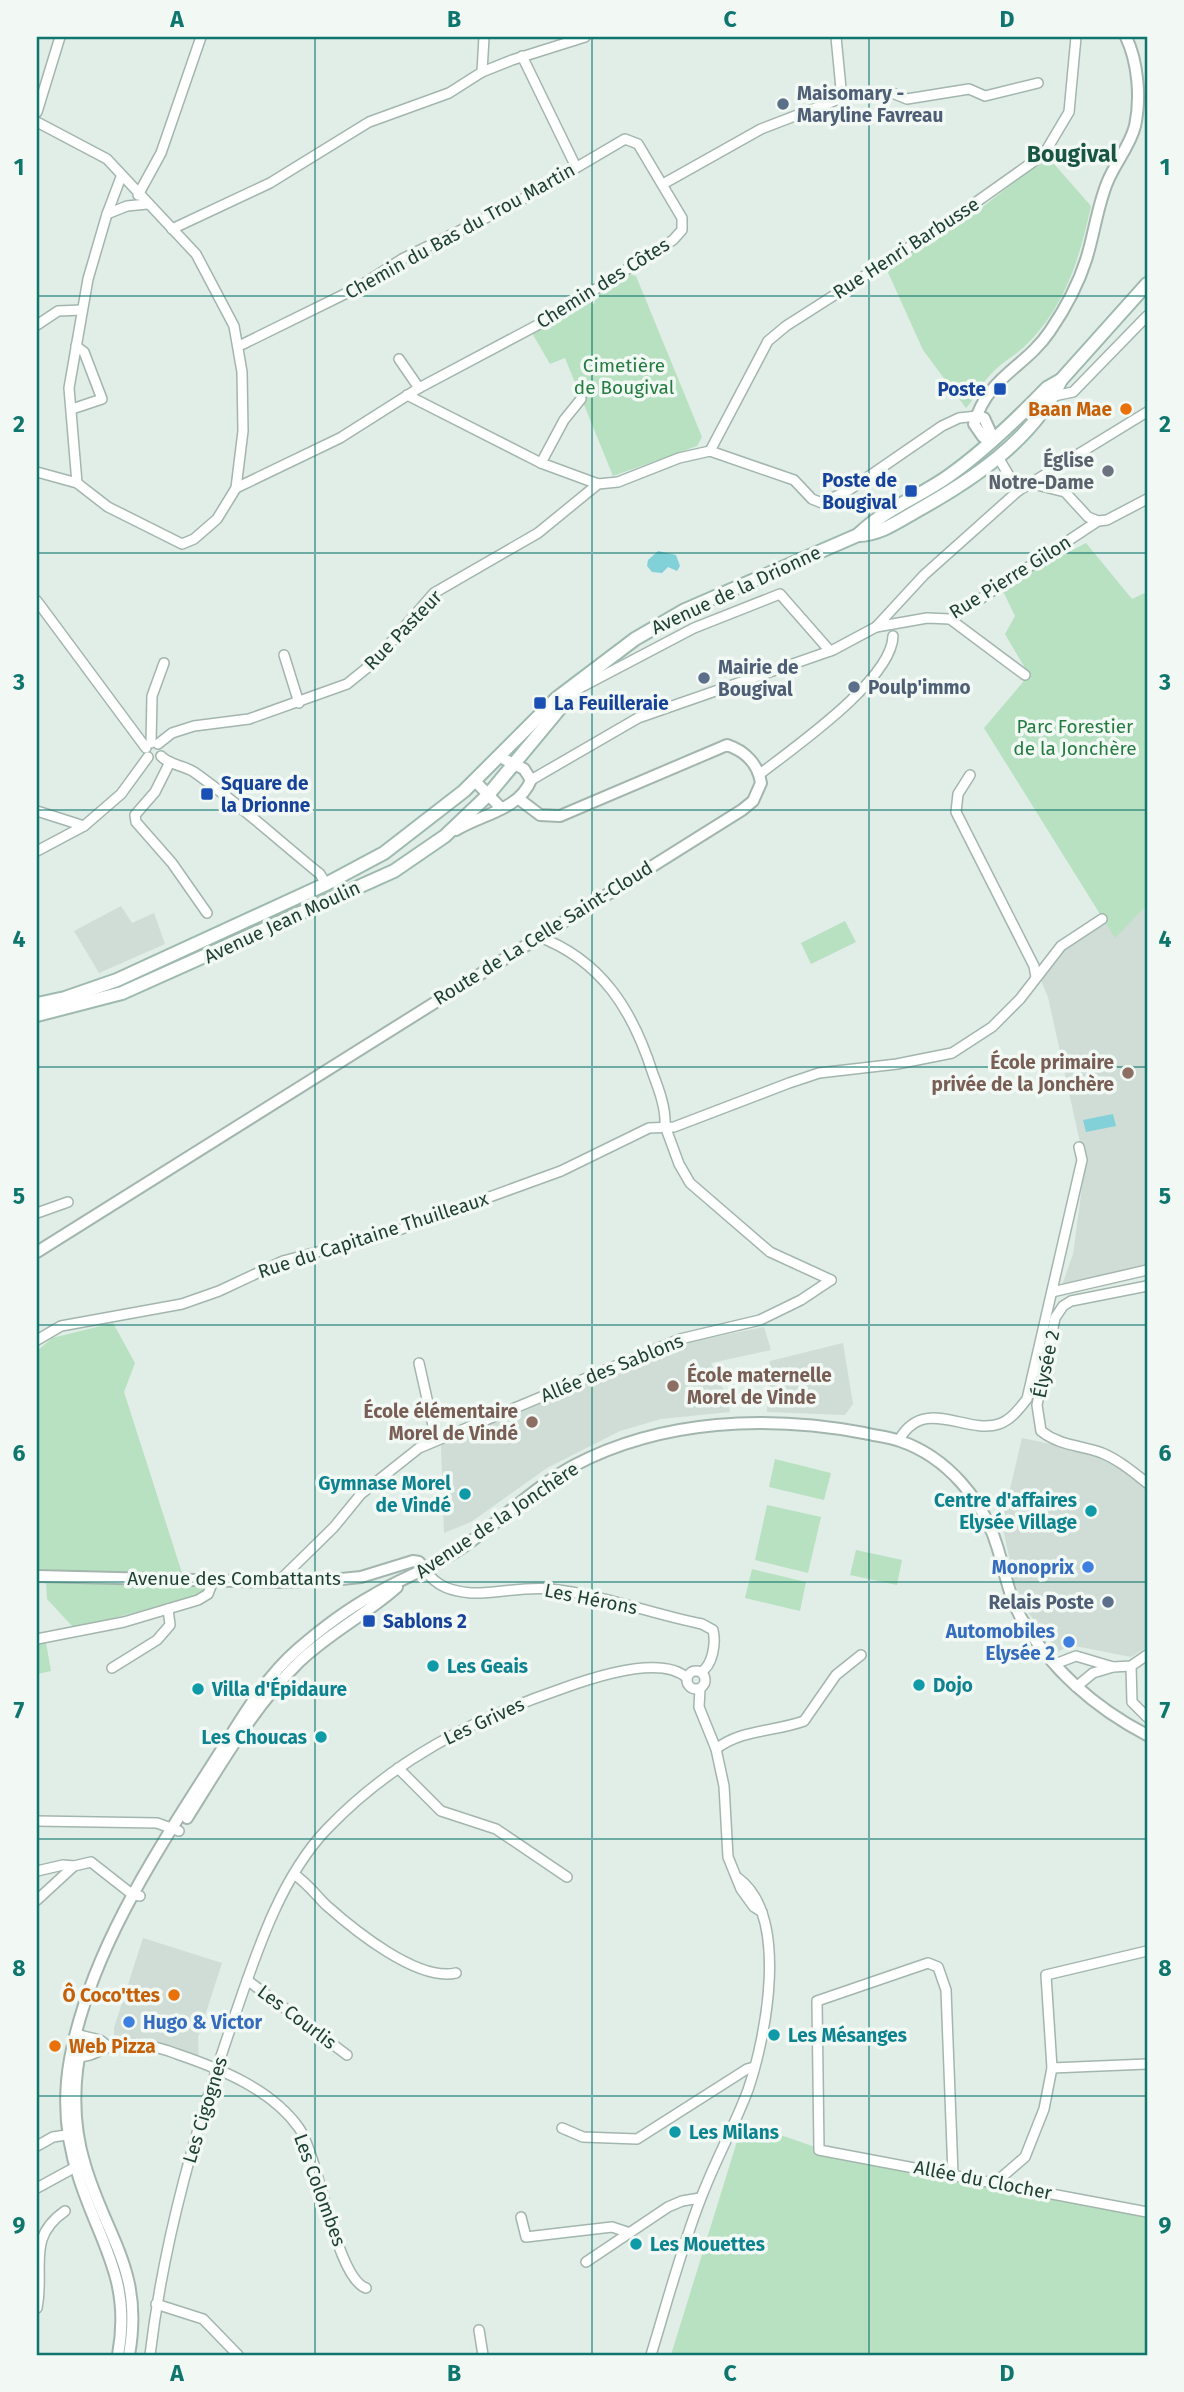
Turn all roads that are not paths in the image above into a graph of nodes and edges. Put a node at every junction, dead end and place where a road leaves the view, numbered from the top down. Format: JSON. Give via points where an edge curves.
{"nodes":[{"id":1,"x":60,"y":37,"type":"edge"},
{"id":2,"x":201,"y":37,"type":"edge"},
{"id":3,"x":484,"y":37,"type":"edge"},
{"id":4,"x":585,"y":37,"type":"edge"},
{"id":5,"x":836,"y":37,"type":"edge"},
{"id":6,"x":1076,"y":37,"type":"edge"},
{"id":7,"x":1126,"y":37,"type":"edge"},
{"id":8,"x":522,"y":57,"type":"junction"},
{"id":9,"x":482,"y":72,"type":"junction"},
{"id":10,"x":1038,"y":83,"type":"dead end"},
{"id":11,"x":842,"y":99,"type":"junction"},
{"id":12,"x":37,"y":112,"type":"edge"},
{"id":13,"x":37,"y":122,"type":"edge"},
{"id":14,"x":576,"y":167,"type":"junction"},
{"id":15,"x":121,"y":177,"type":"junction"},
{"id":16,"x":663,"y":184,"type":"junction"},
{"id":17,"x":138,"y":195,"type":"junction"},
{"id":18,"x":147,"y":204,"type":"junction"},
{"id":19,"x":107,"y":214,"type":"junction"},
{"id":20,"x":172,"y":229,"type":"junction"},
{"id":21,"x":1147,"y":284,"type":"edge"},
{"id":22,"x":82,"y":310,"type":"junction"},
{"id":23,"x":1147,"y":316,"type":"edge"},
{"id":24,"x":37,"y":325,"type":"edge"},
{"id":25,"x":76,"y":346,"type":"junction"},
{"id":26,"x":239,"y":346,"type":"junction"},
{"id":27,"x":399,"y":359,"type":"dead end"},
{"id":28,"x":1061,"y":380,"type":"junction"},
{"id":29,"x":419,"y":388,"type":"junction"},
{"id":30,"x":407,"y":394,"type":"junction"},
{"id":31,"x":1054,"y":396,"type":"junction"},
{"id":32,"x":581,"y":399,"type":"dead end"},
{"id":33,"x":72,"y":409,"type":"junction"},
{"id":34,"x":1147,"y":412,"type":"edge"},
{"id":35,"x":977,"y":416,"type":"junction"},
{"id":36,"x":994,"y":440,"type":"junction"},
{"id":37,"x":713,"y":448,"type":"junction"},
{"id":38,"x":998,"y":457,"type":"junction"},
{"id":39,"x":541,"y":464,"type":"junction"},
{"id":40,"x":37,"y":472,"type":"edge"},
{"id":41,"x":77,"y":483,"type":"junction"},
{"id":42,"x":1030,"y":483,"type":"junction"},
{"id":43,"x":598,"y":484,"type":"junction"},
{"id":44,"x":236,"y":488,"type":"junction"},
{"id":45,"x":1018,"y":491,"type":"junction"},
{"id":46,"x":1147,"y":499,"type":"edge"},
{"id":47,"x":1098,"y":521,"type":"junction"},
{"id":48,"x":858,"y":535,"type":"junction"},
{"id":49,"x":37,"y":601,"type":"edge"},
{"id":50,"x":950,"y":619,"type":"junction"},
{"id":51,"x":876,"y":627,"type":"junction"},
{"id":52,"x":645,"y":632,"type":"junction"},
{"id":53,"x":893,"y":636,"type":"dead end"},
{"id":54,"x":830,"y":651,"type":"junction"},
{"id":55,"x":284,"y":655,"type":"dead end"},
{"id":56,"x":640,"y":658,"type":"junction"},
{"id":57,"x":164,"y":663,"type":"dead end"},
{"id":58,"x":1024,"y":675,"type":"dead end"},
{"id":59,"x":585,"y":677,"type":"junction"},
{"id":60,"x":574,"y":691,"type":"junction"},
{"id":61,"x":299,"y":703,"type":"junction"},
{"id":62,"x":150,"y":748,"type":"junction"},
{"id":63,"x":500,"y":757,"type":"junction"},
{"id":64,"x":170,"y":762,"type":"junction"},
{"id":65,"x":520,"y":767,"type":"junction"},
{"id":66,"x":488,"y":769,"type":"joint"},
{"id":67,"x":760,"y":774,"type":"junction"},
{"id":68,"x":970,"y":775,"type":"dead end"},
{"id":69,"x":531,"y":780,"type":"junction"},
{"id":70,"x":475,"y":781,"type":"junction"},
{"id":71,"x":500,"y":781,"type":"joint"},
{"id":72,"x":488,"y":795,"type":"junction"},
{"id":73,"x":519,"y":799,"type":"junction"},
{"id":74,"x":501,"y":808,"type":"junction"},
{"id":75,"x":37,"y":811,"type":"edge"},
{"id":76,"x":84,"y":827,"type":"junction"},
{"id":77,"x":444,"y":836,"type":"junction"},
{"id":78,"x":37,"y":851,"type":"edge"},
{"id":79,"x":326,"y":884,"type":"junction"},
{"id":80,"x":207,"y":914,"type":"dead end"},
{"id":81,"x":1102,"y":919,"type":"dead end"},
{"id":82,"x":537,"y":936,"type":"junction"},
{"id":83,"x":1035,"y":977,"type":"junction"},
{"id":84,"x":37,"y":1004,"type":"edge"},
{"id":85,"x":37,"y":1015,"type":"edge"},
{"id":86,"x":665,"y":1126,"type":"junction"},
{"id":87,"x":1079,"y":1147,"type":"dead end"},
{"id":88,"x":68,"y":1202,"type":"dead end"},
{"id":89,"x":37,"y":1213,"type":"edge"},
{"id":90,"x":37,"y":1252,"type":"edge"},
{"id":91,"x":1147,"y":1270,"type":"edge"},
{"id":92,"x":1147,"y":1286,"type":"edge"},
{"id":93,"x":1052,"y":1292,"type":"junction"},
{"id":94,"x":37,"y":1340,"type":"edge"},
{"id":95,"x":419,"y":1363,"type":"dead end"},
{"id":96,"x":436,"y":1439,"type":"junction"},
{"id":97,"x":899,"y":1440,"type":"junction"},
{"id":98,"x":1147,"y":1483,"type":"edge"},
{"id":99,"x":425,"y":1570,"type":"junction"},
{"id":100,"x":37,"y":1576,"type":"edge"},
{"id":101,"x":214,"y":1581,"type":"junction"},
{"id":102,"x":278,"y":1582,"type":"junction"},
{"id":103,"x":168,"y":1609,"type":"junction"},
{"id":104,"x":37,"y":1639,"type":"edge"},
{"id":105,"x":861,"y":1655,"type":"dead end"},
{"id":106,"x":1147,"y":1655,"type":"edge"},
{"id":107,"x":1055,"y":1664,"type":"junction"},
{"id":108,"x":1131,"y":1666,"type":"junction"},
{"id":109,"x":1113,"y":1667,"type":"junction"},
{"id":110,"x":112,"y":1668,"type":"dead end"},
{"id":111,"x":701,"y":1672,"type":"junction"},
{"id":112,"x":687,"y":1678,"type":"junction"},
{"id":113,"x":1076,"y":1687,"type":"junction"},
{"id":114,"x":700,"y":1689,"type":"junction"},
{"id":115,"x":1147,"y":1717,"type":"edge"},
{"id":116,"x":1147,"y":1735,"type":"edge"},
{"id":117,"x":716,"y":1749,"type":"junction"},
{"id":118,"x":398,"y":1768,"type":"junction"},
{"id":119,"x":37,"y":1821,"type":"edge"},
{"id":120,"x":176,"y":1830,"type":"junction"},
{"id":121,"x":312,"y":1848,"type":"joint"},
{"id":122,"x":74,"y":1866,"type":"junction"},
{"id":123,"x":37,"y":1871,"type":"edge"},
{"id":124,"x":295,"y":1875,"type":"junction"},
{"id":125,"x":567,"y":1878,"type":"dead end"},
{"id":126,"x":137,"y":1895,"type":"junction"},
{"id":127,"x":37,"y":1900,"type":"edge"},
{"id":128,"x":1147,"y":1951,"type":"edge"},
{"id":129,"x":456,"y":1973,"type":"dead end"},
{"id":130,"x":247,"y":1980,"type":"junction"},
{"id":131,"x":80,"y":2035,"type":"junction"},
{"id":132,"x":109,"y":2047,"type":"junction"},
{"id":133,"x":347,"y":2055,"type":"dead end"},
{"id":134,"x":75,"y":2056,"type":"junction"},
{"id":135,"x":1147,"y":2064,"type":"edge"},
{"id":136,"x":754,"y":2067,"type":"junction"},
{"id":137,"x":1052,"y":2068,"type":"junction"},
{"id":138,"x":216,"y":2070,"type":"junction"},
{"id":139,"x":562,"y":2128,"type":"dead end"},
{"id":140,"x":73,"y":2134,"type":"junction"},
{"id":141,"x":37,"y":2146,"type":"edge"},
{"id":142,"x":80,"y":2164,"type":"junction"},
{"id":143,"x":953,"y":2174,"type":"junction"},
{"id":144,"x":996,"y":2182,"type":"junction"},
{"id":145,"x":37,"y":2188,"type":"edge"},
{"id":146,"x":700,"y":2198,"type":"junction"},
{"id":147,"x":65,"y":2211,"type":"dead end"},
{"id":148,"x":1147,"y":2212,"type":"edge"},
{"id":149,"x":521,"y":2217,"type":"dead end"},
{"id":150,"x":630,"y":2233,"type":"junction"},
{"id":151,"x":586,"y":2262,"type":"dead end"},
{"id":152,"x":366,"y":2288,"type":"dead end"},
{"id":153,"x":156,"y":2304,"type":"junction"},
{"id":154,"x":37,"y":2308,"type":"edge"},
{"id":155,"x":480,"y":2330,"type":"dead end"},
{"id":156,"x":118,"y":2355,"type":"edge"},
{"id":157,"x":129,"y":2355,"type":"edge"},
{"id":158,"x":150,"y":2355,"type":"edge"},
{"id":159,"x":238,"y":2355,"type":"edge"},
{"id":160,"x":483,"y":2355,"type":"edge"},
{"id":161,"x":651,"y":2355,"type":"edge"}],
"edges":[{"from":1,"to":12,"type":"street"},
{"from":2,"to":17,"type":"street","via":[[162,153]]},
{"from":3,"to":9,"type":"street"},
{"from":4,"to":8,"type":"street"},
{"from":5,"to":11,"type":"street"},
{"from":6,"to":37,"type":"street","name":"Rue Henri Barbusse","via":[[1069,112],[1044,154],[768,341]]},
{"from":7,"to":35,"type":"street","via":[[1137,83],[1135,128],[1108,181],[1086,260],[1048,334],[991,387]]},
{"from":8,"to":9,"type":"street"},
{"from":8,"to":14,"type":"street"},
{"from":9,"to":20,"type":"street","via":[[449,93],[369,122],[270,183]]},
{"from":10,"to":11,"type":"street","via":[[985,96],[969,89],[907,99],[890,92]]},
{"from":11,"to":16,"type":"street","via":[[761,130]]},
{"from":13,"to":15,"type":"street","via":[[107,159]]},
{"from":14,"to":16,"type":"street","name":"Chemin du Bas du Trou Martin","via":[[625,139],[631,140]]},
{"from":14,"to":26,"type":"street","name":"Chemin du Bas du Trou Martin","via":[[516,203],[402,259],[358,288]]},
{"from":15,"to":17,"type":"street"},
{"from":15,"to":19,"type":"street"},
{"from":16,"to":29,"type":"street","name":"Chemin des Côtes","via":[[682,218],[682,230],[673,240],[547,320]]},
{"from":17,"to":18,"type":"street"},
{"from":18,"to":19,"type":"street"},
{"from":18,"to":20,"type":"street"},
{"from":19,"to":22,"type":"street"},
{"from":20,"to":26,"type":"street","via":[[196,254],[234,326]]},
{"from":21,"to":28,"type":"main road","name":"Avenue de la Drionne"},
{"from":22,"to":24,"type":"street","via":[[58,312]]},
{"from":22,"to":25,"type":"street"},
{"from":23,"to":31,"type":"street","via":[[1073,392]]},
{"from":25,"to":33,"type":"street","via":[[69,388]]},
{"from":25,"to":33,"type":"street","via":[[84,352],[102,399]]},
{"from":26,"to":44,"type":"street","via":[[243,431]]},
{"from":27,"to":29,"type":"street"},
{"from":28,"to":31,"type":"main road","name":"Avenue de la Drionne"},
{"from":28,"to":36,"type":"main road","name":"Avenue de la Drionne"},
{"from":29,"to":30,"type":"street","name":"Chemin des Côtes"},
{"from":30,"to":39,"type":"street"},
{"from":30,"to":44,"type":"street","name":"Chemin des Côtes","via":[[340,438]]},
{"from":31,"to":38,"type":"main road","name":"Avenue de la Drionne"},
{"from":32,"to":39,"type":"street"},
{"from":33,"to":41,"type":"street"},
{"from":34,"to":42,"type":"street"},
{"from":35,"to":36,"type":"street","via":[[990,426]]},
{"from":35,"to":37,"type":"street","via":[[942,426],[849,490],[822,503],[794,480]]},
{"from":36,"to":38,"type":"main road"},
{"from":36,"to":48,"type":"main road","name":"Avenue de la Drionne"},
{"from":37,"to":43,"type":"street","name":"Rue Pasteur","via":[[618,482]]},
{"from":38,"to":45,"type":"street"},
{"from":38,"to":48,"type":"main road","name":"Avenue de la Drionne","via":[[927,506],[872,535]]},
{"from":39,"to":43,"type":"street"},
{"from":40,"to":41,"type":"street"},
{"from":41,"to":44,"type":"street","via":[[108,507],[182,544],[217,519]]},
{"from":42,"to":45,"type":"street"},
{"from":42,"to":47,"type":"street","via":[[1065,492],[1088,517]]},
{"from":43,"to":61,"type":"street","name":"Rue Pasteur","via":[[538,533],[434,593],[373,663],[347,684]]},
{"from":45,"to":51,"type":"street","via":[[923,575]]},
{"from":46,"to":47,"type":"street","name":"Rue Pierre Gilon"},
{"from":47,"to":50,"type":"street","name":"Rue Pierre Gilon"},
{"from":48,"to":52,"type":"main road","name":"Avenue de la Drionne"},
{"from":49,"to":62,"type":"street"},
{"from":50,"to":51,"type":"street","name":"Rue Pierre Gilon"},
{"from":50,"to":58,"type":"street"},
{"from":51,"to":54,"type":"street"},
{"from":52,"to":56,"type":"street"},
{"from":52,"to":59,"type":"main road","name":"Avenue de la Drionne"},
{"from":53,"to":67,"type":"street","via":[[890,651],[860,690]]},
{"from":54,"to":56,"type":"street","via":[[780,594],[694,628]]},
{"from":54,"to":69,"type":"street","via":[[638,718]]},
{"from":55,"to":61,"type":"street"},
{"from":56,"to":60,"type":"street"},
{"from":57,"to":62,"type":"street","via":[[152,696]]},
{"from":59,"to":60,"type":"main road","name":"Avenue de la Drionne"},
{"from":59,"to":63,"type":"main road","name":"Avenue de la Drionne","via":[[557,698]]},
{"from":60,"to":65,"type":"main road","name":"Avenue de la Drionne"},
{"from":61,"to":62,"type":"street","name":"Rue Pasteur","via":[[249,719],[194,726],[172,733]]},
{"from":62,"to":64,"type":"street","via":[[155,760],[161,756]]},
{"from":62,"to":76,"type":"street","via":[[121,794]]},
{"from":63,"to":65,"type":"street"},
{"from":63,"to":66,"type":"main road","name":"Avenue de la Drionne"},
{"from":64,"to":79,"type":"street","via":[[184,766],[216,789],[320,874]]},
{"from":64,"to":80,"type":"street","via":[[155,792],[135,815],[136,822]]},
{"from":65,"to":69,"type":"street"},
{"from":65,"to":71,"type":"main road","name":"Avenue de la Drionne"},
{"from":66,"to":70,"type":"main road","name":"Avenue Jean Moulin"},
{"from":67,"to":73,"type":"street","via":[[747,756],[727,745],[560,816],[540,815]]},
{"from":67,"to":82,"type":"street","name":"Route de La Celle Saint-Cloud","via":[[759,792],[742,810]]},
{"from":68,"to":83,"type":"street","via":[[958,794],[956,812],[1034,966]]},
{"from":69,"to":73,"type":"street"},
{"from":70,"to":72,"type":"street"},
{"from":70,"to":79,"type":"main road","name":"Avenue Jean Moulin","via":[[384,853]]},
{"from":71,"to":72,"type":"main road","name":"Avenue Jean Moulin"},
{"from":72,"to":74,"type":"street"},
{"from":72,"to":77,"type":"main road","name":"Avenue Jean Moulin"},
{"from":73,"to":74,"type":"street"},
{"from":74,"to":77,"type":"street"},
{"from":75,"to":76,"type":"street"},
{"from":76,"to":78,"type":"street"},
{"from":77,"to":85,"type":"main road","name":"Avenue Jean Moulin","via":[[394,871],[175,971],[122,993]]},
{"from":79,"to":84,"type":"main road","name":"Avenue Jean Moulin","via":[[117,980]]},
{"from":81,"to":83,"type":"street","name":"Rue du Capitaine Thuilleaux","via":[[1061,946]]},
{"from":82,"to":86,"type":"street","via":[[580,959],[607,982],[626,1007],[656,1083]]},
{"from":82,"to":90,"type":"street","name":"Route de La Celle Saint-Cloud"},
{"from":83,"to":86,"type":"street","name":"Rue du Capitaine Thuilleaux","via":[[992,1027],[952,1053],[819,1073],[674,1127]]},
{"from":86,"to":94,"type":"street","name":"Rue du Capitaine Thuilleaux","via":[[649,1128],[543,1178],[393,1232],[283,1261],[169,1308],[61,1326]]},
{"from":86,"to":96,"type":"street","name":"Allée des Sablons","via":[[690,1183],[770,1252],[831,1280],[760,1320],[680,1339]]},
{"from":87,"to":93,"type":"street","via":[[1082,1160]]},
{"from":88,"to":89,"type":"street"},
{"from":91,"to":93,"type":"street"},
{"from":92,"to":98,"type":"street","name":"Élysée 2","via":[[1063,1306],[1055,1318],[1037,1405],[1041,1431],[1055,1442],[1102,1453]]},
{"from":93,"to":97,"type":"street","via":[[1027,1399],[1016,1412],[987,1427],[942,1416],[926,1419],[904,1430]]},
{"from":95,"to":96,"type":"street"},
{"from":96,"to":102,"type":"street","name":"Allée des Sablons","via":[[402,1459],[360,1494]]},
{"from":97,"to":99,"type":"street","name":"Avenue de la Jonchère","via":[[833,1427],[768,1423],[654,1434],[603,1452],[555,1477]]},
{"from":97,"to":107,"type":"street","name":"Avenue de la Jonchère","via":[[950,1471],[978,1503],[1019,1614]]},
{"from":99,"to":102,"type":"street","name":"Avenue des Combattants","via":[[413,1561],[361,1577]]},
{"from":99,"to":111,"type":"street","name":"Les Hérons","via":[[448,1590],[552,1589],[702,1624],[713,1630],[715,1639],[709,1665]]},
{"from":99,"to":120,"type":"street","name":"Avenue de la Jonchère","via":[[377,1592],[294,1652],[240,1719]]},
{"from":100,"to":101,"type":"street","name":"Avenue des Combattants"},
{"from":101,"to":102,"type":"street","name":"Avenue des Combattants"},
{"from":101,"to":103,"type":"street","via":[[204,1597]]},
{"from":103,"to":104,"type":"street"},
{"from":103,"to":110,"type":"street","via":[[170,1625],[157,1640]]},
{"from":105,"to":117,"type":"street","via":[[836,1675],[804,1721],[749,1733]]},
{"from":106,"to":108,"type":"street"},
{"from":107,"to":109,"type":"street","via":[[1076,1656]]},
{"from":107,"to":113,"type":"street","name":"Avenue de la Jonchère"},
{"from":108,"to":109,"type":"street"},
{"from":108,"to":115,"type":"street","via":[[1132,1702]]},
{"from":109,"to":113,"type":"street","via":[[1093,1673]]},
{"from":111,"to":112,"type":"street","via":[[691,1672]]},
{"from":111,"to":114,"type":"street","via":[[705,1681]]},
{"from":112,"to":114,"type":"street","via":[[690,1688]]},
{"from":112,"to":118,"type":"street","name":"Les Grives","via":[[663,1666],[575,1684],[454,1733]]},
{"from":113,"to":116,"type":"street","name":"Avenue de la Jonchère"},
{"from":114,"to":117,"type":"street","via":[[699,1707]]},
{"from":117,"to":136,"type":"street","via":[[727,1805],[728,1857],[738,1878],[753,1893],[767,1926],[768,1993]]},
{"from":118,"to":121,"type":"street","name":"Les Grives","via":[[371,1788]]},
{"from":118,"to":125,"type":"street","via":[[441,1811],[496,1829]]},
{"from":119,"to":120,"type":"street","via":[[157,1823]]},
{"from":120,"to":126,"type":"street","name":"Avenue de la Jonchère"},
{"from":121,"to":124,"type":"street","name":"Les Cigognes"},
{"from":122,"to":123,"type":"street"},
{"from":122,"to":126,"type":"street","via":[[98,1865]]},
{"from":122,"to":127,"type":"street"},
{"from":124,"to":129,"type":"street","via":[[340,1916],[401,1960],[428,1972]]},
{"from":124,"to":130,"type":"street","name":"Les Cigognes"},
{"from":126,"to":131,"type":"street","name":"Avenue de la Jonchère","via":[[104,1955]]},
{"from":128,"to":137,"type":"street","via":[[1046,1975]]},
{"from":130,"to":133,"type":"street","name":"Les Courlis"},
{"from":130,"to":138,"type":"street","name":"Les Cigognes"},
{"from":131,"to":132,"type":"street","name":"Les Colombes"},
{"from":131,"to":134,"type":"street","name":"Avenue de la Jonchère"},
{"from":132,"to":134,"type":"street","name":"Les Colombes","via":[[100,2054]]},
{"from":132,"to":138,"type":"street","name":"Les Colombes","via":[[156,2048]]},
{"from":134,"to":140,"type":"street","name":"Avenue de la Jonchère","via":[[66,2109]]},
{"from":135,"to":137,"type":"street"},
{"from":136,"to":139,"type":"street","via":[[637,2139],[583,2137]]},
{"from":136,"to":146,"type":"street"},
{"from":137,"to":144,"type":"street","via":[[1044,2109],[1025,2157]]},
{"from":138,"to":152,"type":"street","name":"Les Colombes","via":[[261,2092],[302,2132],[346,2260],[356,2281]]},
{"from":138,"to":153,"type":"street","name":"Les Cigognes","via":[[195,2137]]},
{"from":140,"to":141,"type":"street"},
{"from":140,"to":142,"type":"street","name":"Avenue de la Jonchère"},
{"from":142,"to":145,"type":"street"},
{"from":142,"to":156,"type":"street","name":"Avenue de la Jonchère","via":[[116,2273],[122,2320]]},
{"from":142,"to":157,"type":"street","name":"Avenue de la Jonchère","via":[[130,2277]]},
{"from":143,"to":143,"type":"street","name":"Allée du Clocher","via":[[820,2150],[817,2001],[928,1963],[937,1967],[946,1990]]},
{"from":143,"to":144,"type":"street","name":"Allée du Clocher"},
{"from":144,"to":148,"type":"street","name":"Allée du Clocher"},
{"from":146,"to":150,"type":"street","via":[[682,2201]]},
{"from":146,"to":161,"type":"street"},
{"from":147,"to":154,"type":"street","via":[[51,2221],[39,2246]]},
{"from":149,"to":150,"type":"street","via":[[526,2237],[612,2227]]},
{"from":150,"to":151,"type":"street"},
{"from":153,"to":158,"type":"street","name":"Les Cigognes"},
{"from":153,"to":159,"type":"street","via":[[202,2319]]},
{"from":155,"to":160,"type":"street"}]}
